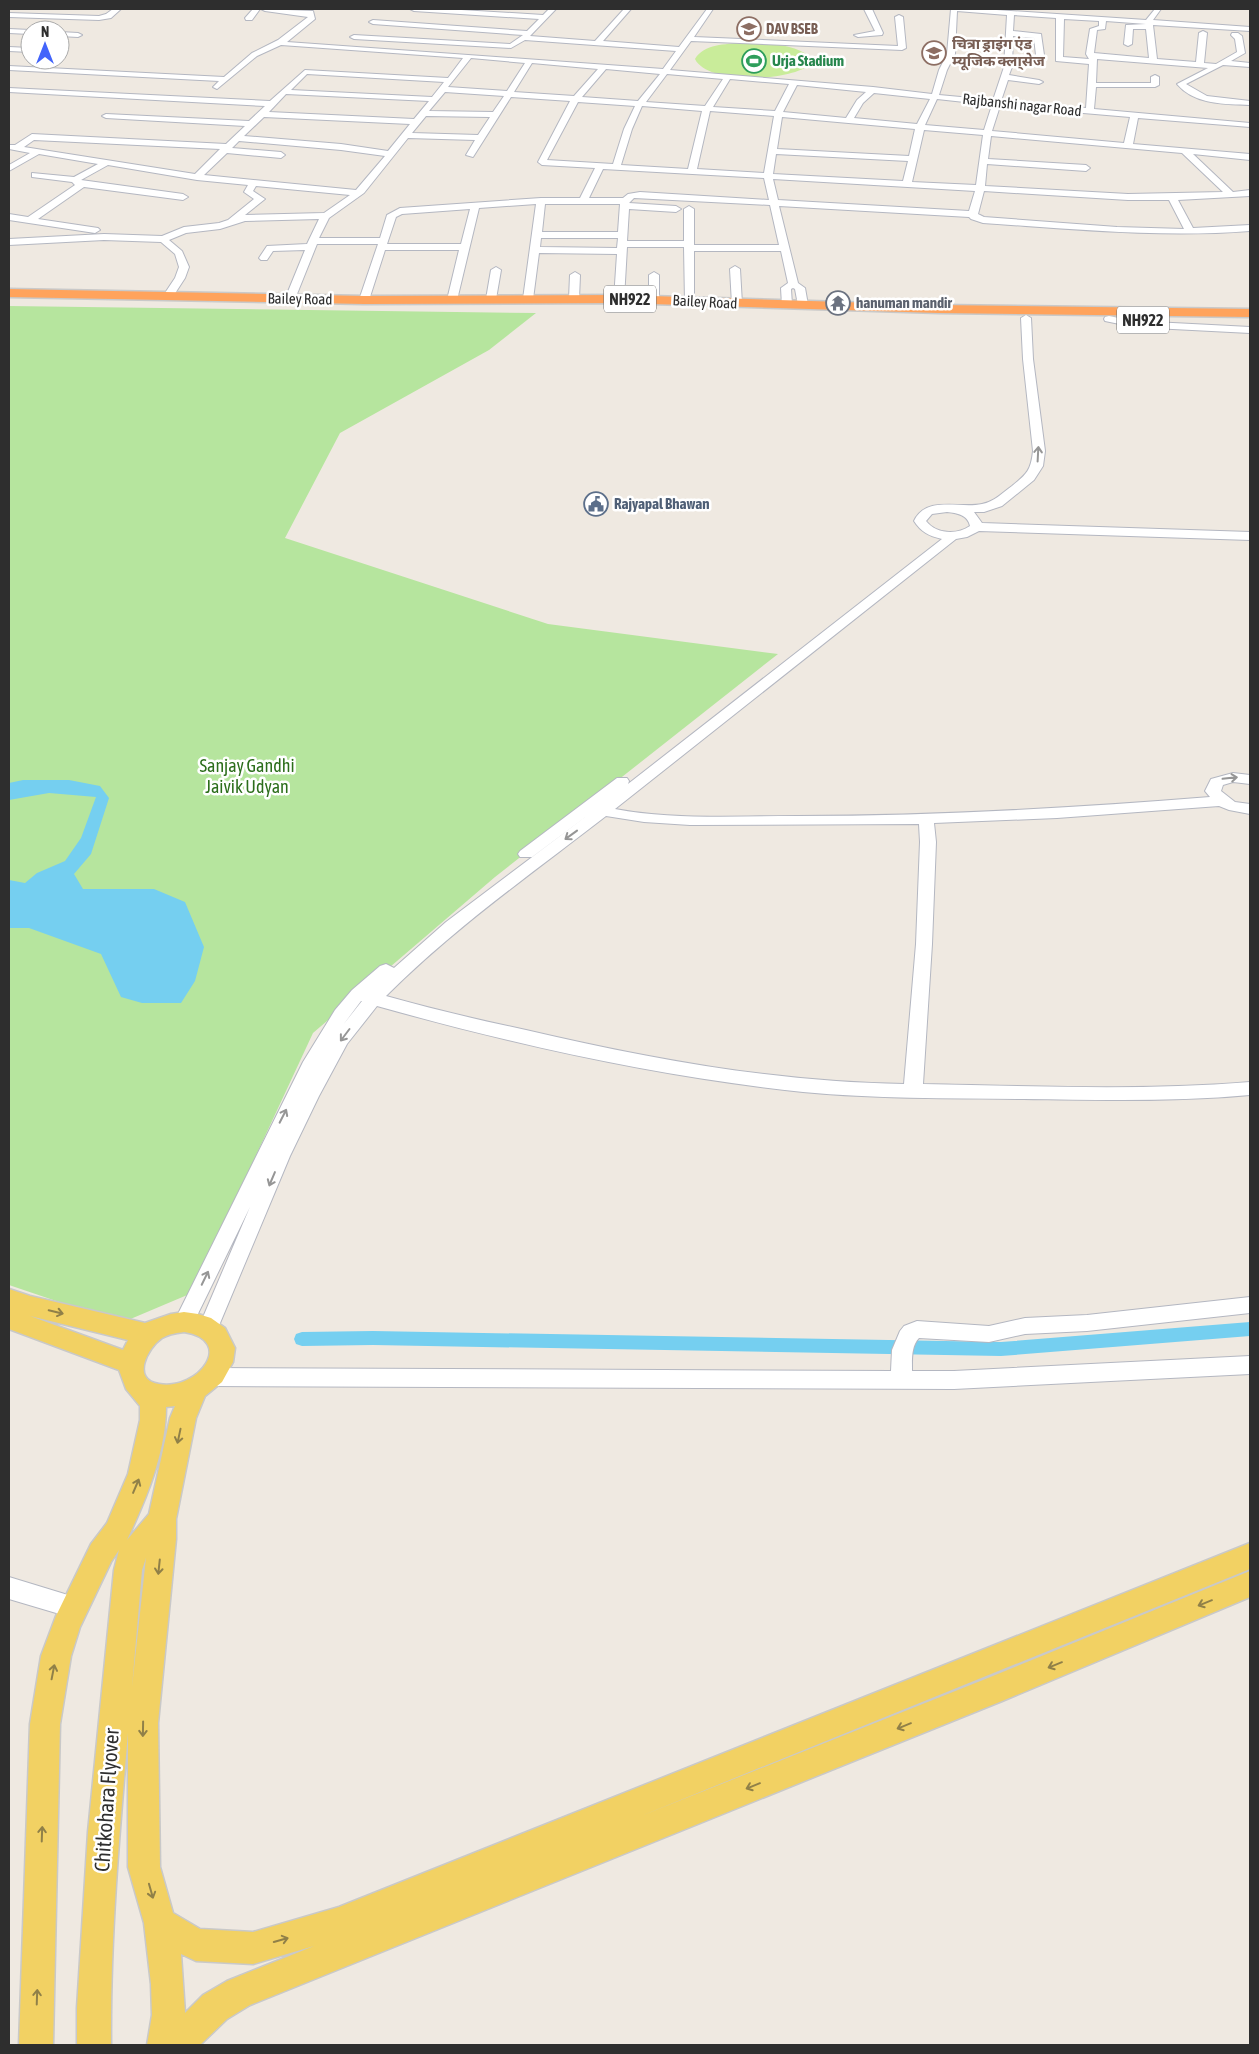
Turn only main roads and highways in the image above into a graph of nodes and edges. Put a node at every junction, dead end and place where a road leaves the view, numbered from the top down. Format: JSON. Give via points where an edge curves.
{"nodes":[{"id":1,"x":9,"y":293,"type":"edge"},
{"id":2,"x":9,"y":298,"type":"edge"},
{"id":3,"x":459,"y":300,"type":"junction"},
{"id":4,"x":733,"y":304,"type":"junction"},
{"id":5,"x":546,"y":308,"type":"junction"},
{"id":6,"x":716,"y":311,"type":"junction"},
{"id":7,"x":1250,"y":313,"type":"edge"},
{"id":8,"x":1250,"y":325,"type":"edge"},
{"id":9,"x":9,"y":1299,"type":"edge"},
{"id":10,"x":9,"y":1319,"type":"edge"},
{"id":11,"x":148,"y":1334,"type":"junction"},
{"id":12,"x":130,"y":1363,"type":"junction"},
{"id":13,"x":204,"y":1384,"type":"junction"},
{"id":14,"x":144,"y":1391,"type":"junction"},
{"id":15,"x":162,"y":1519,"type":"junction"},
{"id":16,"x":125,"y":1552,"type":"junction"},
{"id":17,"x":1250,"y":1556,"type":"edge"},
{"id":18,"x":1250,"y":1584,"type":"edge"},
{"id":19,"x":160,"y":1923,"type":"junction"},
{"id":20,"x":36,"y":2045,"type":"edge"},
{"id":21,"x":94,"y":2045,"type":"edge"},
{"id":22,"x":164,"y":2045,"type":"edge"},
{"id":23,"x":176,"y":2045,"type":"edge"}],
"edges":[{"from":1,"to":3,"type":"highway","name":"Bailey Road","number":"NH922"},
{"from":2,"to":5,"type":"highway","name":"Bailey Road","number":"NH922"},
{"from":3,"to":4,"type":"highway","name":"Bailey Road","number":"NH922","via":[[689,300]]},
{"from":3,"to":5,"type":"highway","via":[[598,304]]},
{"from":4,"to":6,"type":"highway","via":[[628,305]]},
{"from":4,"to":7,"type":"highway","name":"Bailey Road","number":"NH922","via":[[787,305],[799,294],[898,308]]},
{"from":5,"to":6,"type":"highway","name":"Bailey Road","number":"NH922"},
{"from":6,"to":8,"type":"highway","name":"Bailey Road","number":"NH922"},
{"from":9,"to":11,"type":"main road","one_way":true},
{"from":10,"to":12,"type":"main road"},
{"from":11,"to":12,"type":"main road","via":[[139,1341]]},
{"from":11,"to":13,"type":"main road","via":[[167,1324],[184,1322],[201,1325],[214,1333],[222,1346],[221,1361]]},
{"from":12,"to":14,"type":"main road","via":[[133,1381]]},
{"from":13,"to":14,"type":"main road","via":[[177,1396],[159,1397]]},
{"from":13,"to":15,"type":"main road","one_way":true,"via":[[183,1418]]},
{"from":16,"to":14,"type":"main road","one_way":true,"via":[[153,1420],[153,1403]]},
{"from":15,"to":16,"type":"main road"},
{"from":15,"to":19,"type":"main road","one_way":true,"via":[[143,1723],[144,1867]]},
{"from":20,"to":16,"type":"main road","one_way":true,"via":[[45,1724],[56,1656],[74,1607],[101,1553]]},
{"from":16,"to":21,"type":"main road","name":"Chitkohara Flyover","via":[[104,1832]]},
{"from":19,"to":17,"type":"main road","one_way":true,"via":[[196,1945],[253,1948],[339,1923]]},
{"from":18,"to":23,"type":"main road","one_way":true,"via":[[239,1993],[215,2007]]},
{"from":19,"to":22,"type":"main road","via":[[170,1990]]}]}
